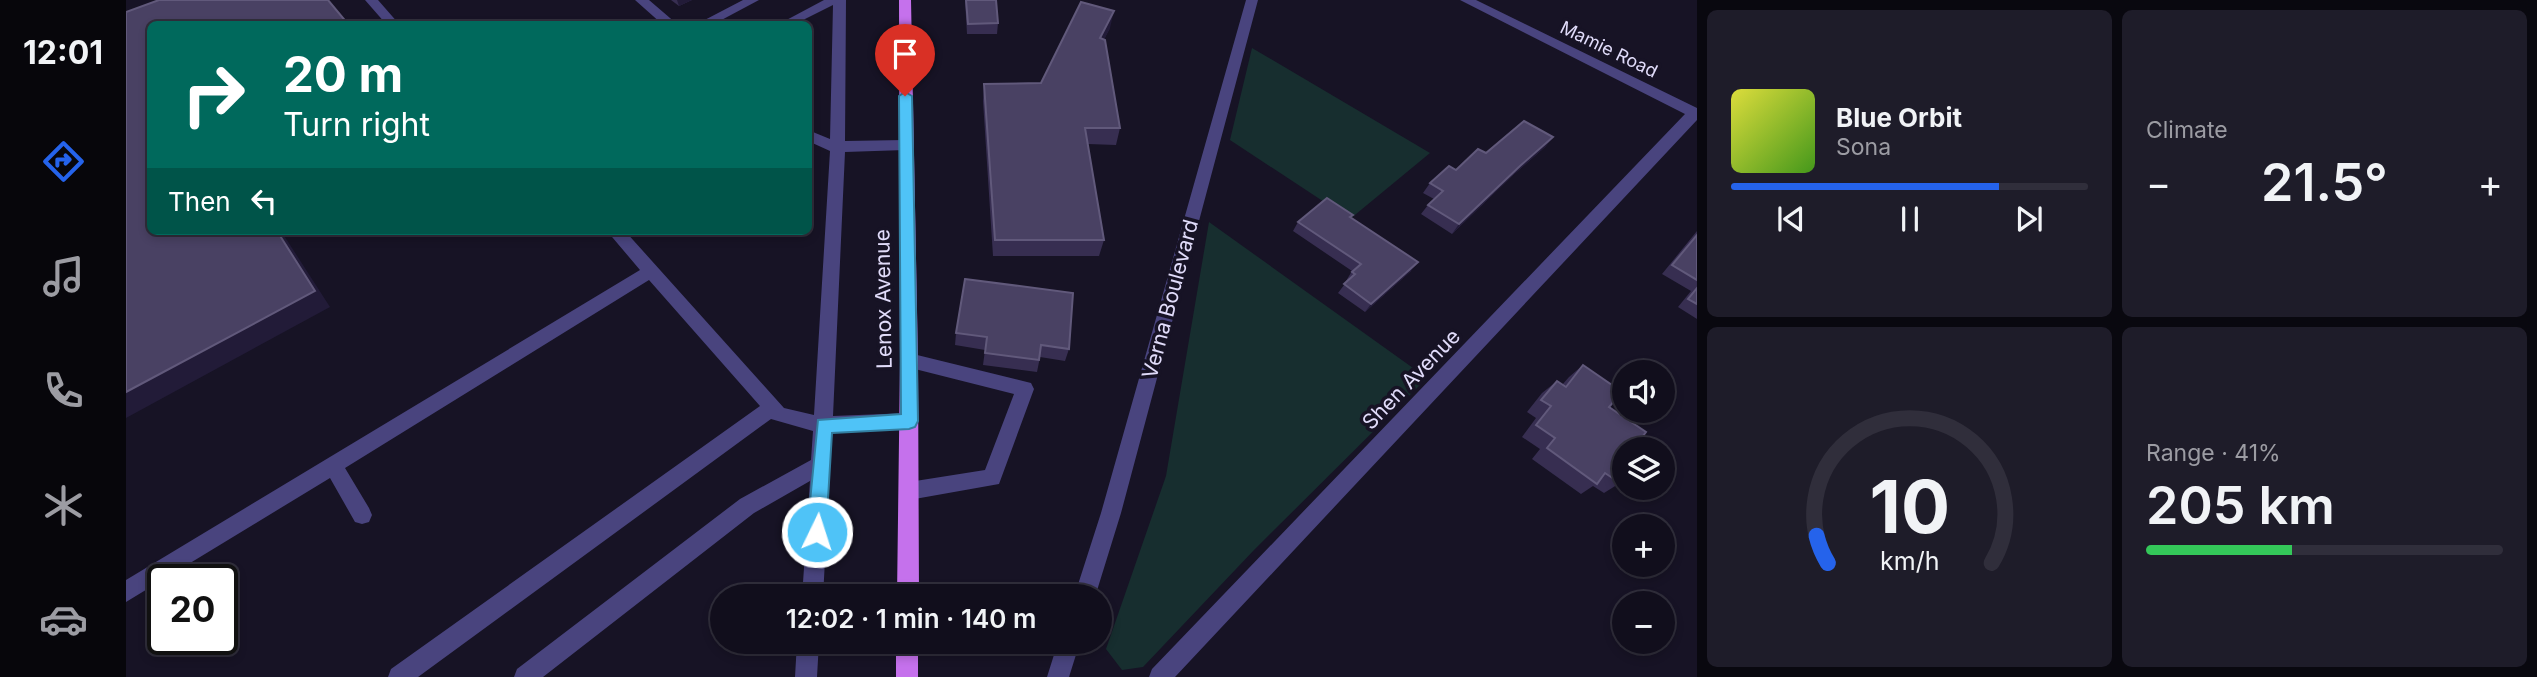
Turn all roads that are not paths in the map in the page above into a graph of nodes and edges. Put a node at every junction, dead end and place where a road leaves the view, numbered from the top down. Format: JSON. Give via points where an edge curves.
{"nodes":[{"id":1,"x":371,"y":0,"type":"edge"},
{"id":2,"x":641,"y":0,"type":"edge"},
{"id":3,"x":754,"y":0,"type":"edge"},
{"id":4,"x":834,"y":0,"type":"edge"},
{"id":5,"x":840,"y":0,"type":"edge"},
{"id":6,"x":905,"y":0,"type":"edge"},
{"id":7,"x":1252,"y":0,"type":"edge"},
{"id":8,"x":1466,"y":0,"type":"edge"},
{"id":9,"x":390,"y":21,"type":"edge"},
{"id":10,"x":666,"y":21,"type":"edge"},
{"id":11,"x":710,"y":21,"type":"edge"},
{"id":12,"x":792,"y":21,"type":"edge"},
{"id":13,"x":1696,"y":113,"type":"edge"},
{"id":14,"x":812,"y":137,"type":"edge"},
{"id":15,"x":905,"y":145,"type":"junction"},
{"id":16,"x":835,"y":147,"type":"junction"},
{"id":17,"x":619,"y":235,"type":"edge"},
{"id":18,"x":651,"y":271,"type":"junction"},
{"id":19,"x":909,"y":361,"type":"junction"},
{"id":20,"x":773,"y":407,"type":"junction"},
{"id":21,"x":909,"y":421,"type":"junction"},
{"id":22,"x":824,"y":425,"type":"junction"},
{"id":23,"x":821,"y":464,"type":"junction"},
{"id":24,"x":333,"y":466,"type":"junction"},
{"id":25,"x":909,"y":491,"type":"junction"},
{"id":26,"x":362,"y":515,"type":"dead end"},
{"id":27,"x":813,"y":584,"type":"edge"},
{"id":28,"x":908,"y":584,"type":"edge"},
{"id":29,"x":1088,"y":584,"type":"edge"},
{"id":30,"x":126,"y":592,"type":"edge"},
{"id":31,"x":807,"y":654,"type":"edge"},
{"id":32,"x":907,"y":654,"type":"edge"},
{"id":33,"x":1065,"y":654,"type":"edge"},
{"id":34,"x":399,"y":677,"type":"edge"},
{"id":35,"x":525,"y":677,"type":"edge"},
{"id":36,"x":806,"y":677,"type":"edge"},
{"id":37,"x":907,"y":677,"type":"edge"},
{"id":38,"x":1058,"y":677,"type":"edge"},
{"id":39,"x":1160,"y":677,"type":"edge"}],
"edges":[{"from":1,"to":9,"type":"street"},
{"from":2,"to":10,"type":"street"},
{"from":3,"to":11,"type":"street"},
{"from":4,"to":12,"type":"street"},
{"from":5,"to":16,"type":"street"},
{"from":6,"to":15,"type":"main road","name":"Lenox Avenue"},
{"from":7,"to":29,"type":"street","name":"Verna Boulevard"},
{"from":8,"to":13,"type":"street","name":"Mamie Road"},
{"from":13,"to":39,"type":"street","name":"Shen Avenue"},
{"from":14,"to":16,"type":"street"},
{"from":15,"to":16,"type":"street"},
{"from":15,"to":19,"type":"main road","name":"Lenox Avenue"},
{"from":16,"to":22,"type":"street","via":[[836,213]]},
{"from":17,"to":18,"type":"street"},
{"from":18,"to":20,"type":"street"},
{"from":18,"to":24,"type":"street"},
{"from":19,"to":21,"type":"main road","name":"Lenox Avenue"},
{"from":19,"to":25,"type":"street","via":[[1025,389],[992,478]]},
{"from":20,"to":22,"type":"street","via":[[779,415]]},
{"from":20,"to":34,"type":"street"},
{"from":21,"to":22,"type":"street"},
{"from":21,"to":25,"type":"main road","name":"Lenox Avenue"},
{"from":22,"to":23,"type":"street"},
{"from":23,"to":27,"type":"street"},
{"from":23,"to":35,"type":"street","via":[[747,506]]},
{"from":24,"to":26,"type":"street"},
{"from":24,"to":30,"type":"street"},
{"from":25,"to":28,"type":"main road","name":"Lenox Avenue"},
{"from":31,"to":36,"type":"street"},
{"from":32,"to":37,"type":"main road"},
{"from":33,"to":38,"type":"street"}]}
